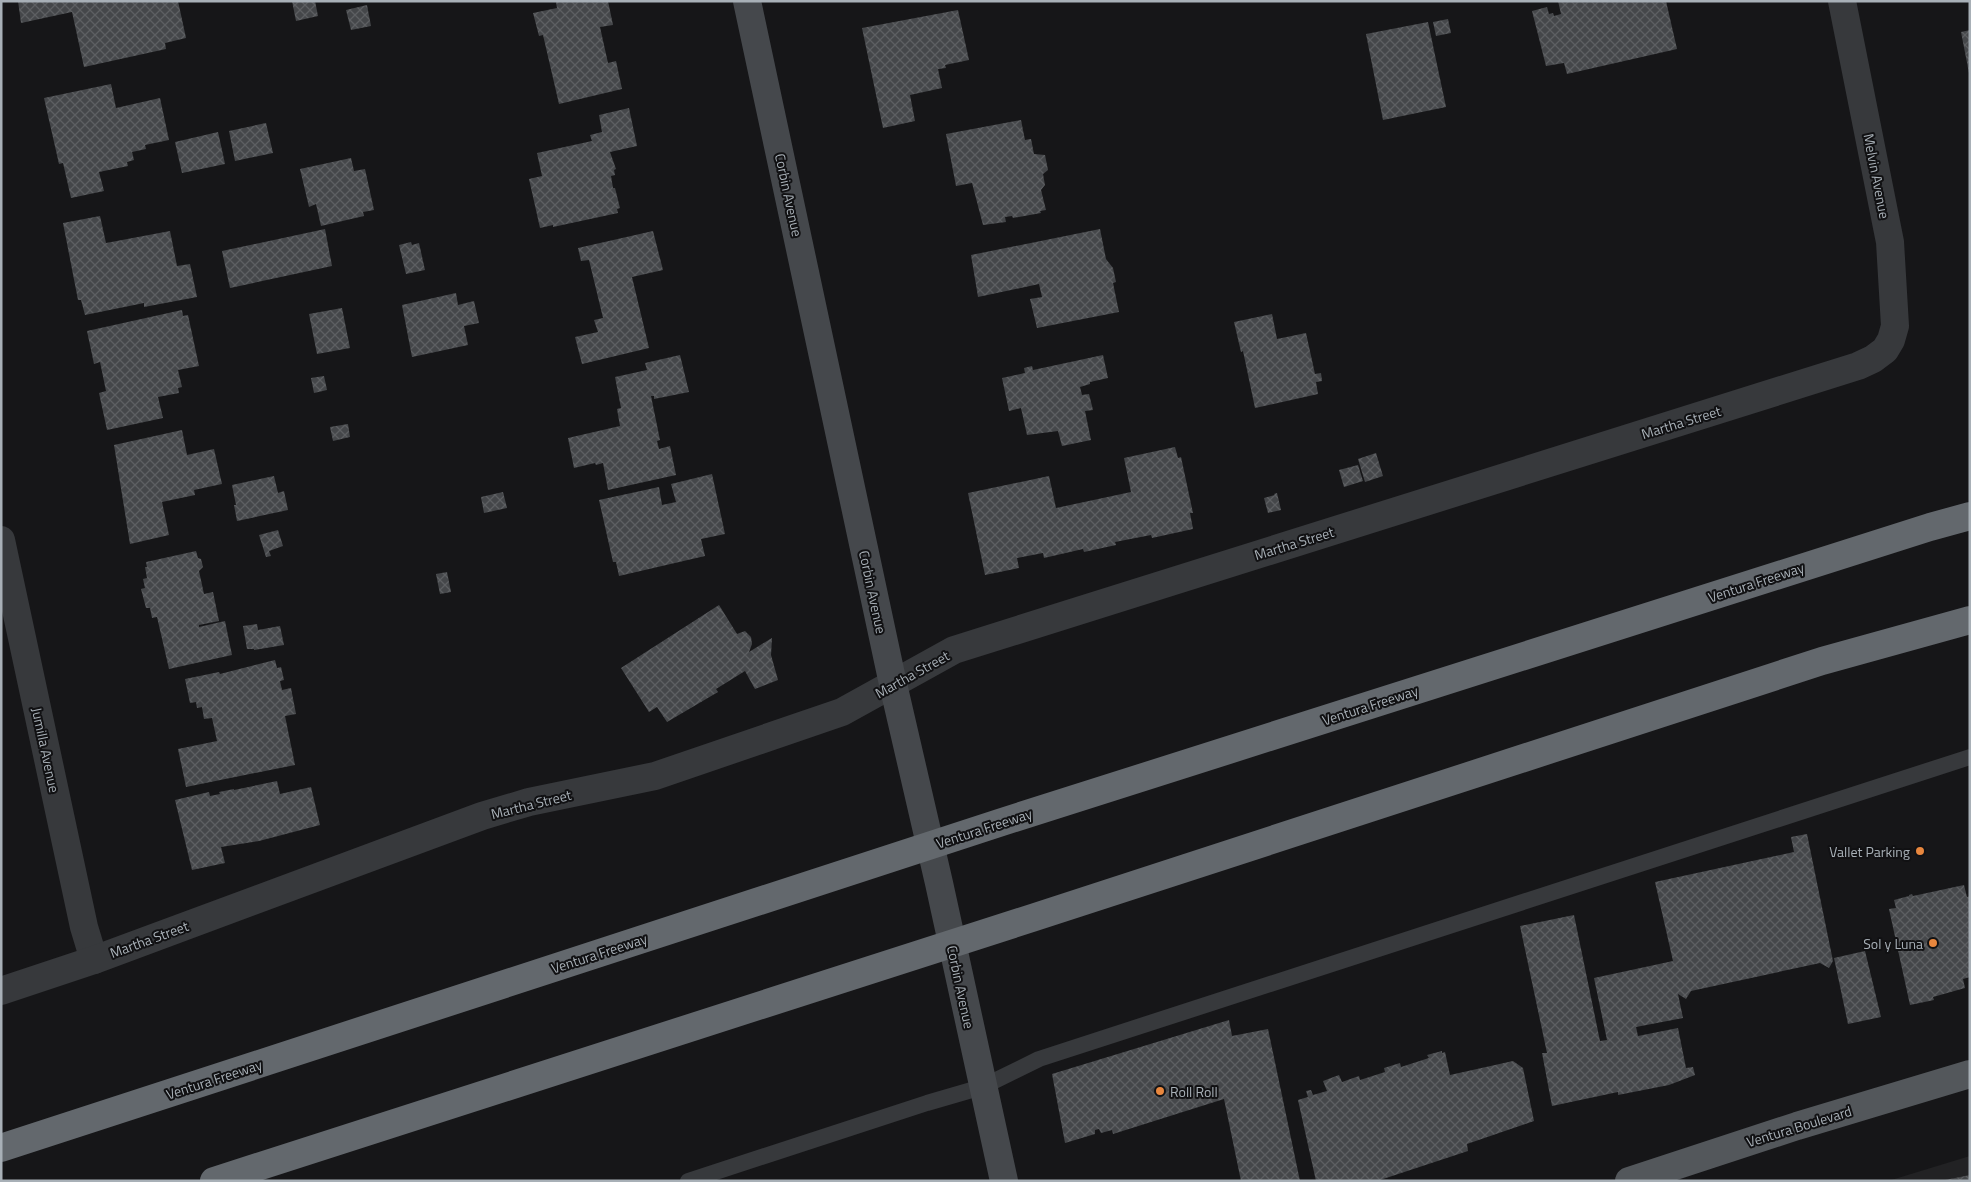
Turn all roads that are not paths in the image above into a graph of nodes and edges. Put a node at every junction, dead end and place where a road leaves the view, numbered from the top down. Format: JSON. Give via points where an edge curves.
{"nodes":[{"id":1,"x":747,"y":1,"type":"edge"},
{"id":2,"x":1842,"y":1,"type":"edge"},
{"id":3,"x":1884,"y":350,"type":"joint"},
{"id":4,"x":1970,"y":516,"type":"edge"},
{"id":5,"x":1,"y":540,"type":"edge"},
{"id":6,"x":1970,"y":620,"type":"edge"},
{"id":7,"x":893,"y":684,"type":"junction"},
{"id":8,"x":1970,"y":757,"type":"edge"},
{"id":9,"x":94,"y":960,"type":"junction"},
{"id":10,"x":1,"y":991,"type":"edge"},
{"id":11,"x":1970,"y":1074,"type":"edge"},
{"id":12,"x":982,"y":1087,"type":"junction"},
{"id":13,"x":1,"y":1148,"type":"edge"},
{"id":14,"x":214,"y":1181,"type":"edge"},
{"id":15,"x":688,"y":1181,"type":"edge"},
{"id":16,"x":1004,"y":1181,"type":"edge"},
{"id":17,"x":1629,"y":1181,"type":"edge"}],
"edges":[{"from":1,"to":7,"type":"main road","name":"Corbin Avenue"},
{"from":2,"to":3,"type":"street","name":"Melvin Avenue","via":[[1890,242],[1895,326]]},
{"from":3,"to":7,"type":"street","name":"Martha Street","via":[[1858,366],[954,650]]},
{"from":4,"to":13,"type":"highway","name":"Ventura Freeway","via":[[1002,822]]},
{"from":5,"to":9,"type":"street","name":"Jumilla Avenue"},
{"from":6,"to":14,"type":"highway","via":[[1822,661]]},
{"from":7,"to":9,"type":"street","name":"Martha Street","via":[[842,712],[655,776],[529,802],[482,816]]},
{"from":7,"to":12,"type":"main road","name":"Corbin Avenue"},
{"from":8,"to":12,"type":"lane","via":[[1040,1059]]},
{"from":9,"to":10,"type":"street","name":"Martha Street"},
{"from":11,"to":17,"type":"main road","name":"Ventura Boulevard"},
{"from":12,"to":15,"type":"lane"},
{"from":12,"to":16,"type":"main road","name":"Corbin Avenue"}]}
